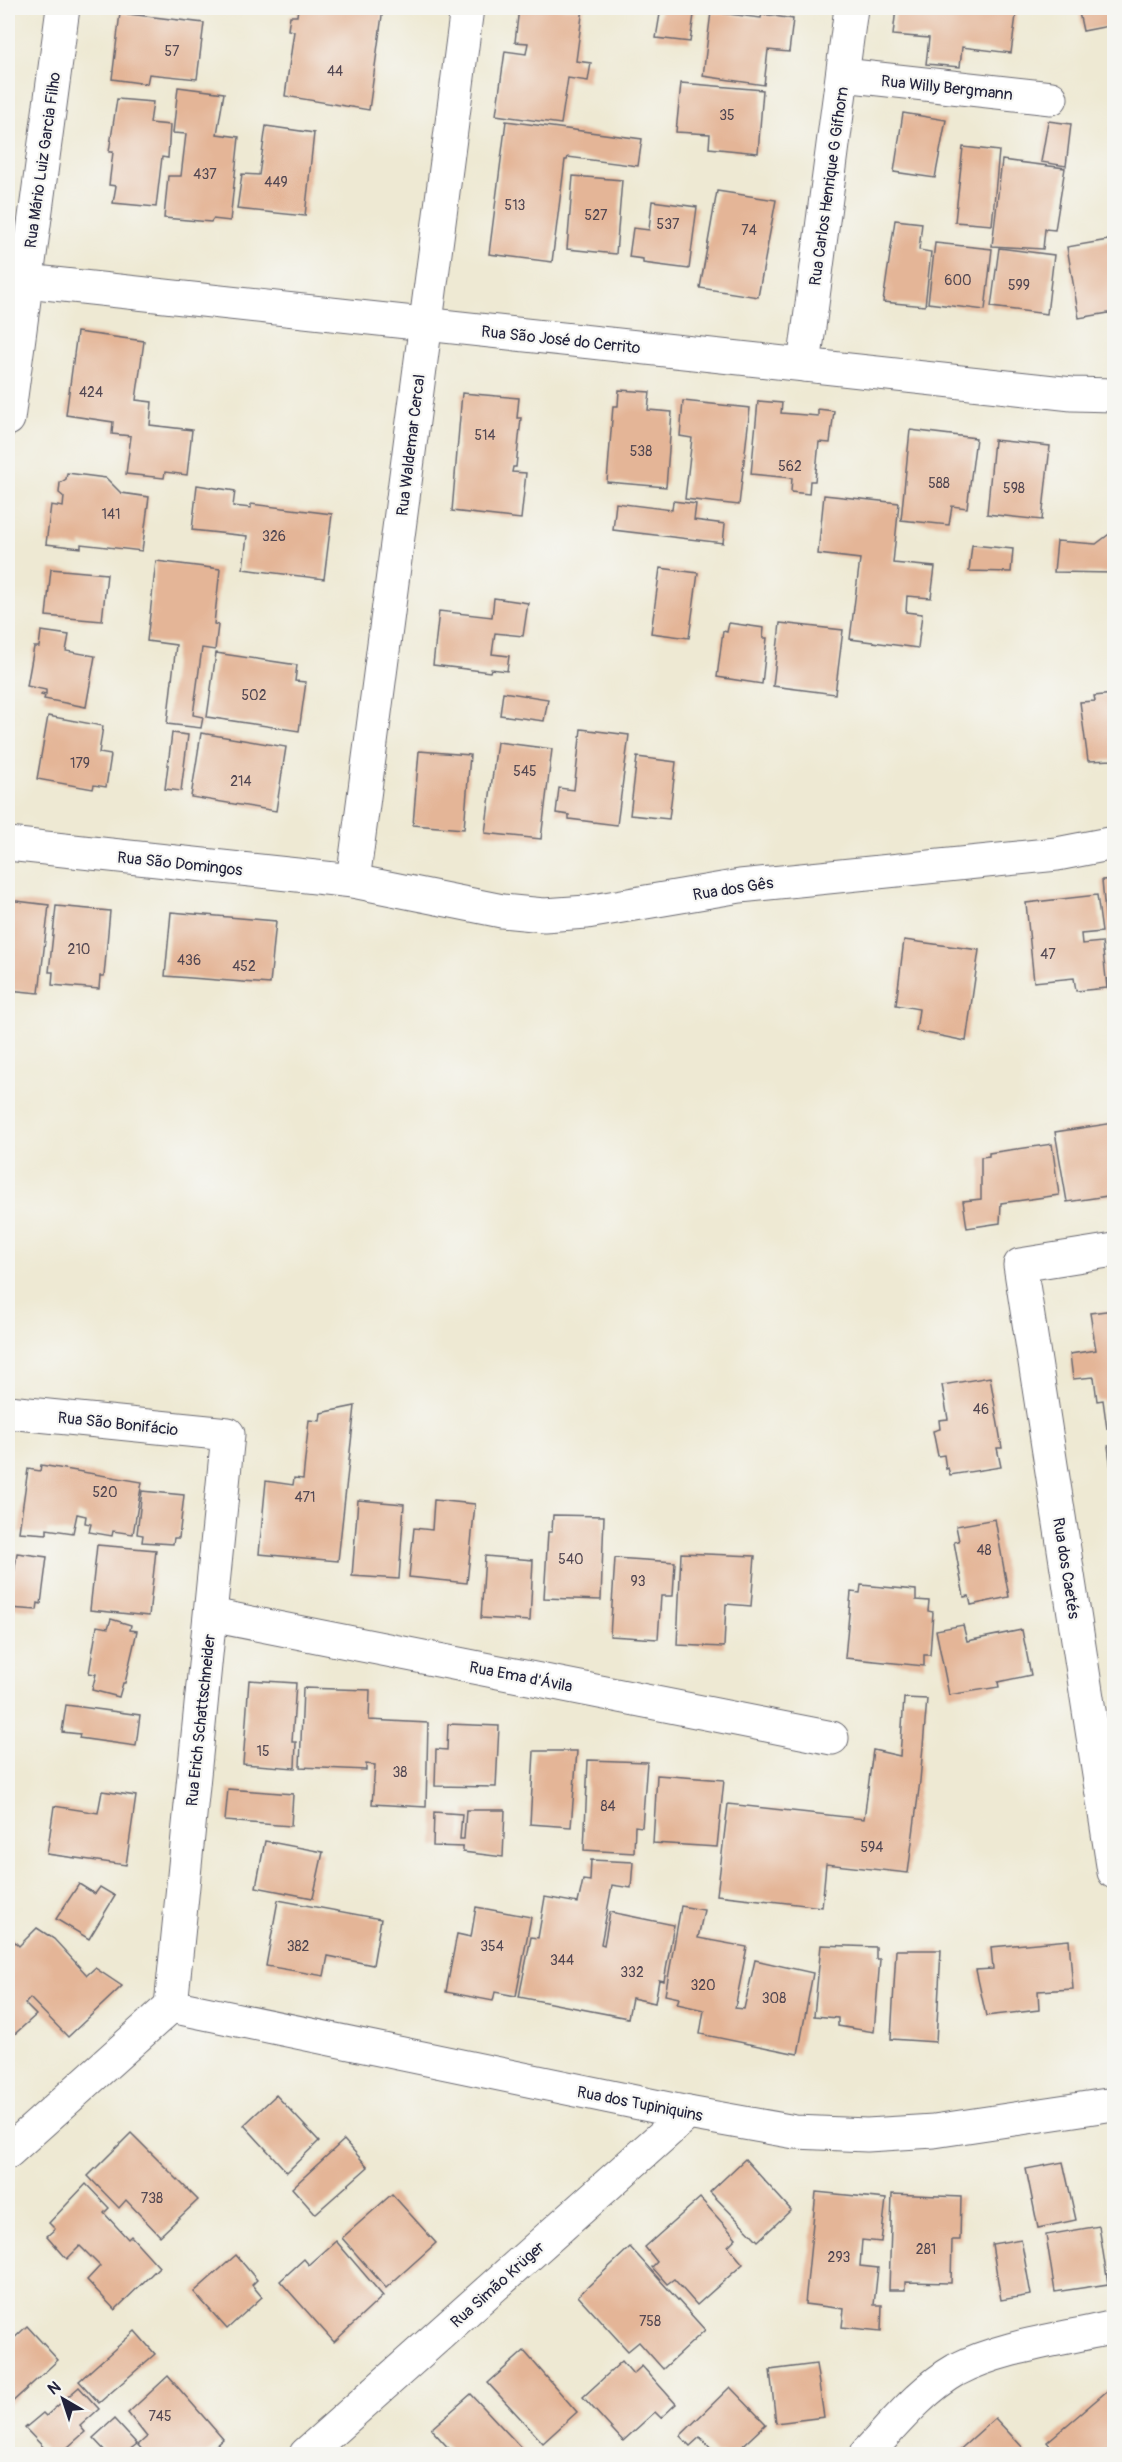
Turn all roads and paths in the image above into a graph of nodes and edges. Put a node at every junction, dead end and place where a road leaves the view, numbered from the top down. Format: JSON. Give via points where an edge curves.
{"nodes":[{"id":1,"x":63,"y":8,"type":"edge"},
{"id":2,"x":467,"y":8,"type":"edge"},
{"id":3,"x":851,"y":8,"type":"edge"},
{"id":4,"x":843,"y":75,"type":"junction"},
{"id":5,"x":1051,"y":98,"type":"dead end"},
{"id":6,"x":17,"y":280,"type":"edge"},
{"id":7,"x":426,"y":324,"type":"junction"},
{"id":8,"x":804,"y":365,"type":"junction"},
{"id":9,"x":1114,"y":395,"type":"edge"},
{"id":10,"x":8,"y":419,"type":"edge"},
{"id":11,"x":1114,"y":843,"type":"edge"},
{"id":12,"x":8,"y":844,"type":"edge"},
{"id":13,"x":353,"y":881,"type":"junction"},
{"id":14,"x":1114,"y":1250,"type":"edge"},
{"id":15,"x":8,"y":1412,"type":"edge"},
{"id":16,"x":228,"y":1434,"type":"joint"},
{"id":17,"x":211,"y":1615,"type":"junction"},
{"id":18,"x":832,"y":1738,"type":"dead end"},
{"id":19,"x":1114,"y":1872,"type":"edge"},
{"id":20,"x":171,"y":2006,"type":"junction"},
{"id":21,"x":1114,"y":2104,"type":"edge"},
{"id":22,"x":688,"y":2113,"type":"junction"},
{"id":23,"x":8,"y":2152,"type":"edge"},
{"id":24,"x":1114,"y":2327,"type":"edge"},
{"id":25,"x":306,"y":2454,"type":"edge"},
{"id":26,"x":866,"y":2454,"type":"edge"}],
"edges":[{"from":1,"to":6,"type":"street","name":"Rua Mário Luiz Garcia Filho"},
{"from":2,"to":7,"type":"street","name":"Rua Waldemar Cercal"},
{"from":3,"to":4,"type":"street","name":"Rua Carlos Henrique G Gifhorn"},
{"from":4,"to":5,"type":"street","name":"Rua Willy Bergmann"},
{"from":4,"to":8,"type":"street","name":"Rua Carlos Henrique G Gifhorn"},
{"from":6,"to":7,"type":"street","name":"Rua São José do Cerrito"},
{"from":6,"to":10,"type":"street","name":"Rua Mário Luiz Garcia Filho"},
{"from":7,"to":8,"type":"street","name":"Rua São José do Cerrito"},
{"from":7,"to":13,"type":"street","name":"Rua Waldemar Cercal"},
{"from":8,"to":9,"type":"street","name":"Rua São José do Cerrito","via":[[1072,394]]},
{"from":11,"to":13,"type":"street","name":"Rua dos Gês","via":[[1057,854],[750,884],[587,912],[544,915],[502,911]]},
{"from":12,"to":13,"type":"street","name":"Rua São Domingos"},
{"from":14,"to":19,"type":"street","name":"Rua dos Caetés","via":[[1020,1265]]},
{"from":15,"to":16,"type":"street","name":"Rua São Bonifácio"},
{"from":16,"to":17,"type":"street","name":"Rua Erich Schattschneider"},
{"from":17,"to":18,"type":"street","name":"Rua Ema d'Ávila"},
{"from":17,"to":20,"type":"street","name":"Rua Erich Schattschneider"},
{"from":20,"to":22,"type":"street","name":"Rua dos Tupiniquins"},
{"from":20,"to":23,"type":"street"},
{"from":21,"to":22,"type":"street","name":"Rua dos Tupiniquins","via":[[934,2131],[867,2135],[795,2132]]},
{"from":22,"to":25,"type":"street","name":"Rua Simão Krüger"},
{"from":24,"to":26,"type":"street","via":[[986,2356],[954,2371],[927,2391]]}]}
